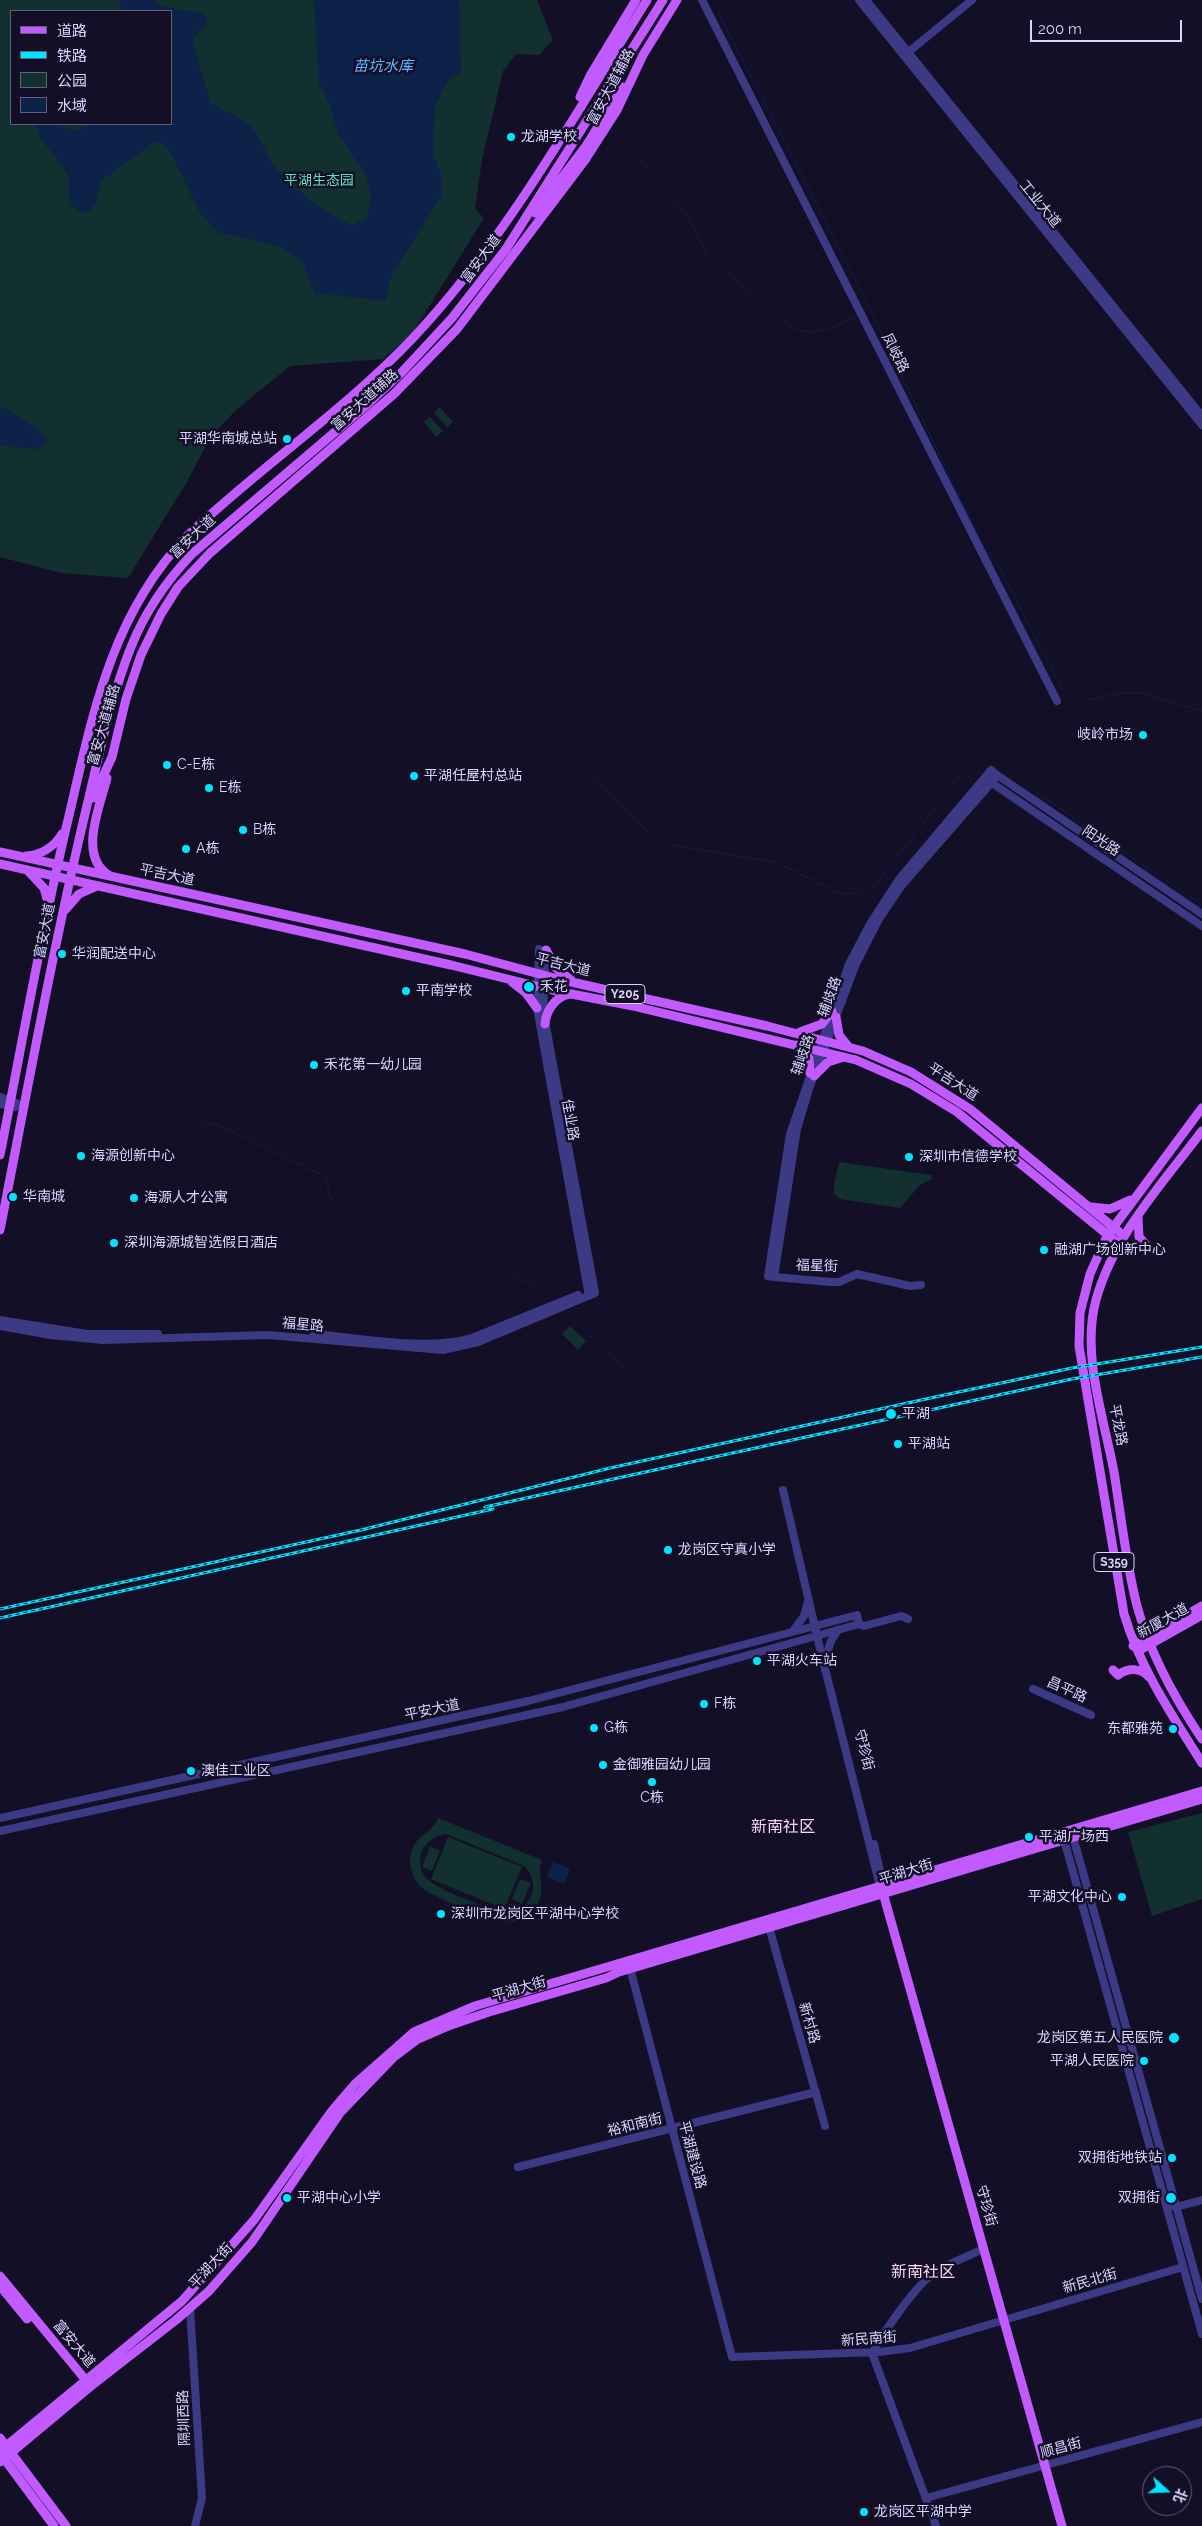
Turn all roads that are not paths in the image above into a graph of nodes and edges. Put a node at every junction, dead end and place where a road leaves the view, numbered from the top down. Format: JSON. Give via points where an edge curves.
{"nodes":[{"id":1,"x":663,"y":0,"type":"edge"},
{"id":2,"x":677,"y":0,"type":"edge"},
{"id":3,"x":702,"y":0,"type":"edge"},
{"id":4,"x":707,"y":0,"type":"edge"},
{"id":5,"x":859,"y":0,"type":"edge"},
{"id":6,"x":866,"y":0,"type":"edge"},
{"id":7,"x":972,"y":0,"type":"edge"},
{"id":8,"x":643,"y":1,"type":"edge"},
{"id":9,"x":710,"y":17,"type":"junction"},
{"id":10,"x":907,"y":54,"type":"junction"},
{"id":11,"x":643,"y":55,"type":"junction"},
{"id":12,"x":570,"y":121,"type":"joint"},
{"id":13,"x":494,"y":267,"type":"junction"},
{"id":14,"x":1202,"y":416,"type":"edge"},
{"id":15,"x":1202,"y":425,"type":"edge"},
{"id":16,"x":282,"y":490,"type":"junction"},
{"id":17,"x":231,"y":520,"type":"junction"},
{"id":18,"x":1057,"y":701,"type":"dead end"},
{"id":19,"x":112,"y":757,"type":"junction"},
{"id":20,"x":994,"y":772,"type":"joint"},
{"id":21,"x":989,"y":780,"type":"junction"},
{"id":22,"x":85,"y":816,"type":"junction"},
{"id":23,"x":67,"y":825,"type":"junction"},
{"id":24,"x":0,"y":852,"type":"edge"},
{"id":25,"x":18,"y":856,"type":"junction"},
{"id":26,"x":0,"y":864,"type":"edge"},
{"id":27,"x":57,"y":865,"type":"junction"},
{"id":28,"x":72,"y":869,"type":"junction"},
{"id":29,"x":24,"y":870,"type":"junction"},
{"id":30,"x":55,"y":877,"type":"junction"},
{"id":31,"x":117,"y":879,"type":"junction"},
{"id":32,"x":70,"y":880,"type":"junction"},
{"id":33,"x":97,"y":887,"type":"junction"},
{"id":34,"x":49,"y":906,"type":"junction"},
{"id":35,"x":1202,"y":914,"type":"edge"},
{"id":36,"x":62,"y":917,"type":"junction"},
{"id":37,"x":1202,"y":926,"type":"edge"},
{"id":38,"x":542,"y":950,"type":"joint"},
{"id":39,"x":490,"y":961,"type":"junction"},
{"id":40,"x":487,"y":974,"type":"junction"},
{"id":41,"x":540,"y":974,"type":"junction"},
{"id":42,"x":502,"y":978,"type":"junction"},
{"id":43,"x":578,"y":983,"type":"junction"},
{"id":44,"x":539,"y":987,"type":"junction"},
{"id":45,"x":595,"y":987,"type":"junction"},
{"id":46,"x":569,"y":994,"type":"junction"},
{"id":47,"x":592,"y":998,"type":"junction"},
{"id":48,"x":537,"y":1008,"type":"junction"},
{"id":49,"x":834,"y":1014,"type":"junction"},
{"id":50,"x":545,"y":1024,"type":"junction"},
{"id":51,"x":792,"y":1032,"type":"junction"},
{"id":52,"x":792,"y":1042,"type":"junction"},
{"id":53,"x":823,"y":1045,"type":"junction"},
{"id":54,"x":851,"y":1053,"type":"junction"},
{"id":55,"x":812,"y":1075,"type":"junction"},
{"id":56,"x":15,"y":1078,"type":"junction"},
{"id":57,"x":29,"y":1081,"type":"junction"},
{"id":58,"x":0,"y":1098,"type":"edge"},
{"id":59,"x":0,"y":1104,"type":"edge"},
{"id":60,"x":10,"y":1104,"type":"junction"},
{"id":61,"x":24,"y":1106,"type":"junction"},
{"id":62,"x":1202,"y":1108,"type":"edge"},
{"id":63,"x":1202,"y":1131,"type":"edge"},
{"id":64,"x":4,"y":1132,"type":"junction"},
{"id":65,"x":19,"y":1135,"type":"junction"},
{"id":66,"x":0,"y":1155,"type":"edge"},
{"id":67,"x":1136,"y":1195,"type":"junction"},
{"id":68,"x":1085,"y":1203,"type":"junction"},
{"id":69,"x":1141,"y":1212,"type":"junction"},
{"id":70,"x":1113,"y":1227,"type":"junction"},
{"id":71,"x":0,"y":1230,"type":"edge"},
{"id":72,"x":1107,"y":1236,"type":"junction"},
{"id":73,"x":1121,"y":1240,"type":"junction"},
{"id":74,"x":1149,"y":1248,"type":"dead end"},
{"id":75,"x":921,"y":1285,"type":"dead end"},
{"id":76,"x":591,"y":1292,"type":"junction"},
{"id":77,"x":0,"y":1320,"type":"edge"},
{"id":78,"x":0,"y":1326,"type":"edge"},
{"id":79,"x":783,"y":1490,"type":"dead end"},
{"id":80,"x":809,"y":1597,"type":"junction"},
{"id":81,"x":1202,"y":1606,"type":"edge"},
{"id":82,"x":1202,"y":1615,"type":"edge"},
{"id":83,"x":904,"y":1617,"type":"dead end"},
{"id":84,"x":859,"y":1624,"type":"junction"},
{"id":85,"x":816,"y":1625,"type":"junction"},
{"id":86,"x":838,"y":1630,"type":"junction"},
{"id":87,"x":792,"y":1632,"type":"junction"},
{"id":88,"x":819,"y":1635,"type":"junction"},
{"id":89,"x":1150,"y":1639,"type":"junction"},
{"id":90,"x":797,"y":1641,"type":"junction"},
{"id":91,"x":1135,"y":1648,"type":"junction"},
{"id":92,"x":823,"y":1655,"type":"junction"},
{"id":93,"x":1116,"y":1673,"type":"dead end"},
{"id":94,"x":1150,"y":1678,"type":"junction"},
{"id":95,"x":1033,"y":1689,"type":"dead end"},
{"id":96,"x":488,"y":1710,"type":"junction"},
{"id":97,"x":1091,"y":1715,"type":"dead end"},
{"id":98,"x":491,"y":1723,"type":"junction"},
{"id":99,"x":1202,"y":1739,"type":"edge"},
{"id":100,"x":1202,"y":1763,"type":"edge"},
{"id":101,"x":1202,"y":1791,"type":"edge"},
{"id":102,"x":1200,"y":1800,"type":"edge"},
{"id":103,"x":0,"y":1818,"type":"edge"},
{"id":104,"x":0,"y":1831,"type":"edge"},
{"id":105,"x":1070,"y":1835,"type":"junction"},
{"id":106,"x":882,"y":1889,"type":"junction"},
{"id":107,"x":769,"y":1927,"type":"junction"},
{"id":108,"x":632,"y":1965,"type":"junction"},
{"id":109,"x":816,"y":2092,"type":"junction"},
{"id":110,"x":826,"y":2126,"type":"dead end"},
{"id":111,"x":672,"y":2128,"type":"junction"},
{"id":112,"x":518,"y":2166,"type":"dead end"},
{"id":113,"x":1202,"y":2200,"type":"edge"},
{"id":114,"x":1166,"y":2204,"type":"junction"},
{"id":115,"x":1176,"y":2207,"type":"junction"},
{"id":116,"x":983,"y":2249,"type":"junction"},
{"id":117,"x":1183,"y":2267,"type":"junction"},
{"id":118,"x":0,"y":2276,"type":"edge"},
{"id":119,"x":0,"y":2286,"type":"edge"},
{"id":120,"x":1202,"y":2299,"type":"edge"},
{"id":121,"x":190,"y":2308,"type":"junction"},
{"id":122,"x":1003,"y":2319,"type":"junction"},
{"id":123,"x":1202,"y":2334,"type":"edge"},
{"id":124,"x":872,"y":2353,"type":"junction"},
{"id":125,"x":732,"y":2356,"type":"joint"},
{"id":126,"x":86,"y":2385,"type":"junction"},
{"id":127,"x":1202,"y":2422,"type":"edge"},
{"id":128,"x":0,"y":2438,"type":"edge"},
{"id":129,"x":4,"y":2454,"type":"edge"},
{"id":130,"x":1044,"y":2465,"type":"junction"},
{"id":131,"x":926,"y":2498,"type":"junction"},
{"id":132,"x":54,"y":2526,"type":"edge"},
{"id":133,"x":66,"y":2526,"type":"edge"},
{"id":134,"x":195,"y":2526,"type":"edge"},
{"id":135,"x":936,"y":2526,"type":"edge"},
{"id":136,"x":1062,"y":2526,"type":"edge"}],
"edges":[{"from":1,"to":13,"type":"main road","name":"富安大道"},
{"from":2,"to":11,"type":"main road","name":"富安大道辅路"},
{"from":3,"to":9,"type":"street","name":"凤岐路"},
{"from":4,"to":9,"type":"street","name":"凤岐路"},
{"from":5,"to":10,"type":"street","name":"工业大道"},
{"from":6,"to":10,"type":"street","name":"工业大道"},
{"from":7,"to":10,"type":"street"},
{"from":8,"to":12,"type":"main road","name":"富安大道辅路","via":[[591,74]]},
{"from":9,"to":18,"type":"street","name":"凤岐路"},
{"from":10,"to":14,"type":"street","name":"工业大道"},
{"from":10,"to":15,"type":"street","name":"工业大道"},
{"from":11,"to":13,"type":"main road","via":[[586,146]]},
{"from":11,"to":16,"type":"main road","name":"富安大道辅路","via":[[625,95],[585,160],[469,315],[394,394]]},
{"from":12,"to":23,"type":"main road","name":"富安大道","via":[[487,250],[428,321],[354,395],[195,529],[160,567],[130,614],[112,655],[95,706]]},
{"from":13,"to":17,"type":"main road","name":"富安大道","via":[[441,331],[391,383]]},
{"from":16,"to":17,"type":"main road"},
{"from":16,"to":19,"type":"main road","name":"富安大道辅路","via":[[210,553],[169,600],[135,669]]},
{"from":17,"to":22,"type":"main road","name":"富安大道","via":[[178,570],[138,632],[113,702]]},
{"from":19,"to":22,"type":"main road","name":"富安大道辅路"},
{"from":19,"to":31,"type":"main road","via":[[92,848],[100,868]]},
{"from":20,"to":21,"type":"street","name":"辅歧路"},
{"from":20,"to":35,"type":"street","name":"阳光路"},
{"from":21,"to":37,"type":"street","name":"阳光路"},
{"from":21,"to":49,"type":"street","name":"辅歧路","via":[[924,856],[890,902],[861,952]]},
{"from":22,"to":28,"type":"main road","name":"富安大道"},
{"from":23,"to":25,"type":"main road","via":[[50,848],[32,856]]},
{"from":23,"to":27,"type":"main road","name":"富安大道"},
{"from":24,"to":25,"type":"main road","name":"平吉大道","number":"Y205"},
{"from":25,"to":27,"type":"main road","name":"平吉大道","number":"Y205"},
{"from":26,"to":29,"type":"main road","name":"平吉大道","number":"Y205"},
{"from":27,"to":28,"type":"main road","name":"平吉大道","number":"Y205"},
{"from":27,"to":30,"type":"main road","name":"富安大道"},
{"from":28,"to":31,"type":"main road","name":"平吉大道","number":"Y205"},
{"from":28,"to":32,"type":"main road","name":"富安大道"},
{"from":29,"to":30,"type":"main road","name":"平吉大道","number":"Y205"},
{"from":29,"to":34,"type":"main road","via":[[44,888]]},
{"from":30,"to":32,"type":"main road","name":"平吉大道","number":"Y205"},
{"from":30,"to":34,"type":"main road","name":"富安大道"},
{"from":31,"to":39,"type":"main road","name":"平吉大道","number":"Y205"},
{"from":32,"to":33,"type":"main road","name":"平吉大道","number":"Y205"},
{"from":32,"to":36,"type":"main road","name":"富安大道"},
{"from":33,"to":36,"type":"main road","via":[[79,894],[67,906]]},
{"from":33,"to":40,"type":"main road","name":"平吉大道","number":"Y205"},
{"from":34,"to":56,"type":"main road","name":"富安大道"},
{"from":36,"to":57,"type":"main road","name":"富安大道"},
{"from":38,"to":41,"type":"street","name":"佳业路"},
{"from":38,"to":43,"type":"main road","via":[[561,973]]},
{"from":39,"to":40,"type":"main road"},
{"from":39,"to":41,"type":"main road","name":"平吉大道","number":"Y205"},
{"from":40,"to":42,"type":"main road","name":"平吉大道","number":"Y205"},
{"from":41,"to":43,"type":"main road","name":"平吉大道","number":"Y205"},
{"from":41,"to":44,"type":"street","name":"佳业路"},
{"from":42,"to":44,"type":"main road","name":"平吉大道","number":"Y205"},
{"from":42,"to":48,"type":"main road","via":[[522,989]]},
{"from":43,"to":45,"type":"main road","name":"平吉大道","number":"Y205"},
{"from":44,"to":46,"type":"main road","name":"平吉大道","number":"Y205"},
{"from":44,"to":48,"type":"street","name":"佳业路"},
{"from":44,"to":50,"type":"street","name":"佳业路"},
{"from":45,"to":47,"type":"main road"},
{"from":45,"to":51,"type":"main road","name":"平吉大道","number":"Y205"},
{"from":46,"to":47,"type":"main road","name":"平吉大道","number":"Y205"},
{"from":46,"to":50,"type":"main road","via":[[552,1005]]},
{"from":47,"to":52,"type":"main road","name":"平吉大道","number":"Y205"},
{"from":48,"to":76,"type":"street","name":"佳业路"},
{"from":49,"to":51,"type":"main road","via":[[817,1028]]},
{"from":49,"to":53,"type":"street","name":"辅歧路"},
{"from":49,"to":54,"type":"main road","via":[[839,1035]]},
{"from":50,"to":76,"type":"street","name":"佳业路"},
{"from":51,"to":53,"type":"main road","name":"平吉大道","number":"Y205"},
{"from":52,"to":53,"type":"main road","name":"平吉大道","number":"Y205"},
{"from":52,"to":55,"type":"main road","via":[[807,1054]]},
{"from":53,"to":54,"type":"main road","name":"平吉大道","number":"Y205"},
{"from":53,"to":55,"type":"street","name":"辅岐路"},
{"from":54,"to":55,"type":"main road","via":[[828,1062]]},
{"from":54,"to":68,"type":"main road","name":"平吉大道","number":"Y205","via":[[911,1072],[956,1099]]},
{"from":54,"to":72,"type":"main road","name":"平吉大道","number":"Y205","via":[[956,1112]]},
{"from":55,"to":75,"type":"street","name":"福星街","via":[[794,1142],[771,1276],[839,1282],[857,1274],[910,1286]]},
{"from":56,"to":57,"type":"main road"},
{"from":56,"to":60,"type":"main road","name":"富安大道"},
{"from":57,"to":61,"type":"main road","name":"富安大道"},
{"from":58,"to":60,"type":"street"},
{"from":59,"to":60,"type":"street"},
{"from":60,"to":61,"type":"street"},
{"from":60,"to":64,"type":"main road","name":"富安大道"},
{"from":61,"to":65,"type":"main road","name":"富安大道"},
{"from":62,"to":67,"type":"main road","name":"平龙路","number":"S359"},
{"from":63,"to":69,"type":"main road","name":"平龙路","number":"S359"},
{"from":64,"to":65,"type":"main road"},
{"from":64,"to":66,"type":"main road","name":"富安大道"},
{"from":65,"to":71,"type":"main road","name":"富安大道"},
{"from":67,"to":68,"type":"main road","via":[[1124,1204],[1110,1208],[1099,1209]]},
{"from":67,"to":70,"type":"main road","name":"平龙路","number":"S359"},
{"from":68,"to":70,"type":"main road","name":"平吉大道","number":"Y205"},
{"from":69,"to":73,"type":"main road","name":"平龙路","number":"S359"},
{"from":69,"to":74,"type":"main road","via":[[1137,1225],[1139,1237]]},
{"from":70,"to":72,"type":"main road","name":"平龙路","number":"S359"},
{"from":70,"to":73,"type":"main road","name":"平吉大道","number":"Y205"},
{"from":72,"to":73,"type":"main road","name":"平吉大道","number":"Y205"},
{"from":72,"to":91,"type":"main road","name":"平龙路","number":"S359","via":[[1086,1287],[1078,1331],[1119,1590]]},
{"from":73,"to":89,"type":"main road","name":"平龙路","number":"S359","via":[[1098,1292],[1091,1330],[1102,1417],[1133,1585]]},
{"from":76,"to":77,"type":"street","name":"福星路","via":[[472,1338],[445,1343],[259,1329],[102,1335]]},
{"from":76,"to":78,"type":"street","name":"福星路","via":[[478,1342],[444,1350],[262,1334],[103,1340]]},
{"from":79,"to":80,"type":"street","name":"守珍街"},
{"from":80,"to":85,"type":"street","name":"守珍街"},
{"from":80,"to":87,"type":"street","via":[[804,1616]]},
{"from":81,"to":89,"type":"main road","name":"新厦大道"},
{"from":82,"to":89,"type":"main road","name":"新厦大道"},
{"from":83,"to":84,"type":"street","name":"平安大道","via":[[864,1626]]},
{"from":84,"to":85,"type":"street","name":"平安大道","via":[[857,1614]]},
{"from":84,"to":86,"type":"street","name":"平安大道"},
{"from":85,"to":87,"type":"street","name":"平安大道"},
{"from":85,"to":88,"type":"street","name":"守珍街"},
{"from":86,"to":88,"type":"street","name":"平安大道"},
{"from":86,"to":92,"type":"street"},
{"from":87,"to":96,"type":"street","name":"平安大道"},
{"from":88,"to":90,"type":"street","name":"平安大道"},
{"from":88,"to":92,"type":"street","name":"守珍街"},
{"from":89,"to":91,"type":"main road","name":"新厦大道"},
{"from":89,"to":99,"type":"main road","name":"平龙路","number":"S359","via":[[1186,1716]]},
{"from":90,"to":92,"type":"street","via":[[812,1645]]},
{"from":90,"to":98,"type":"street","name":"平安大道","via":[[563,1707]]},
{"from":91,"to":94,"type":"main road","name":"平龙路","number":"S359"},
{"from":92,"to":106,"type":"street","name":"守珍街"},
{"from":93,"to":94,"type":"main road","via":[[1135,1669]]},
{"from":94,"to":100,"type":"main road","name":"平龙路","number":"S359"},
{"from":95,"to":97,"type":"street","name":"昌平路"},
{"from":96,"to":98,"type":"street"},
{"from":96,"to":103,"type":"street","name":"平安大道"},
{"from":98,"to":104,"type":"street","name":"平安大道"},
{"from":101,"to":105,"type":"main road","name":"平湖大街"},
{"from":102,"to":105,"type":"main road","name":"平湖大街"},
{"from":105,"to":106,"type":"main road","name":"平湖大街"},
{"from":105,"to":114,"type":"street"},
{"from":105,"to":115,"type":"street"},
{"from":106,"to":107,"type":"main road","name":"平湖大街"},
{"from":106,"to":108,"type":"main road","name":"平湖大街"},
{"from":106,"to":116,"type":"main road","name":"守珍街"},
{"from":107,"to":108,"type":"main road","name":"平湖大街"},
{"from":107,"to":109,"type":"street","name":"新村路"},
{"from":108,"to":111,"type":"street","name":"平湖建设路"},
{"from":108,"to":121,"type":"main road","name":"平湖大街","via":[[606,1978],[448,2026],[418,2040],[394,2057],[340,2114],[252,2242]]},
{"from":108,"to":126,"type":"main road","name":"平湖大街","via":[[475,2006],[414,2032],[355,2084],[331,2112],[254,2220],[182,2301]]},
{"from":109,"to":110,"type":"street","name":"新村路"},
{"from":109,"to":111,"type":"street","name":"裕和南街"},
{"from":111,"to":112,"type":"street","name":"裕和南街"},
{"from":111,"to":125,"type":"street","name":"平湖建设路"},
{"from":113,"to":115,"type":"street"},
{"from":114,"to":115,"type":"street"},
{"from":114,"to":117,"type":"street"},
{"from":115,"to":120,"type":"street"},
{"from":116,"to":122,"type":"main road","name":"守珍街"},
{"from":116,"to":124,"type":"street","via":[[934,2273],[921,2284],[885,2329]]},
{"from":117,"to":122,"type":"street","name":"新民北街"},
{"from":117,"to":123,"type":"street"},
{"from":118,"to":126,"type":"main road","name":"富安大道"},
{"from":119,"to":126,"type":"main road","name":"富安大道"},
{"from":121,"to":126,"type":"main road","name":"平湖大街"},
{"from":121,"to":134,"type":"street","name":"隔圳西路","via":[[202,2498]]},
{"from":122,"to":124,"type":"street","name":"新民南街","via":[[910,2348]]},
{"from":122,"to":130,"type":"main road","name":"守珍街"},
{"from":124,"to":125,"type":"street","name":"新民南街"},
{"from":124,"to":131,"type":"street"},
{"from":126,"to":129,"type":"main road","name":"平湖大街"},
{"from":127,"to":130,"type":"street","name":"顺昌街"},
{"from":128,"to":129,"type":"main road"},
{"from":129,"to":132,"type":"main road"},
{"from":129,"to":133,"type":"main road"},
{"from":130,"to":131,"type":"street","name":"顺昌街"},
{"from":130,"to":136,"type":"main road","name":"守珍街"},
{"from":131,"to":135,"type":"street"}]}
